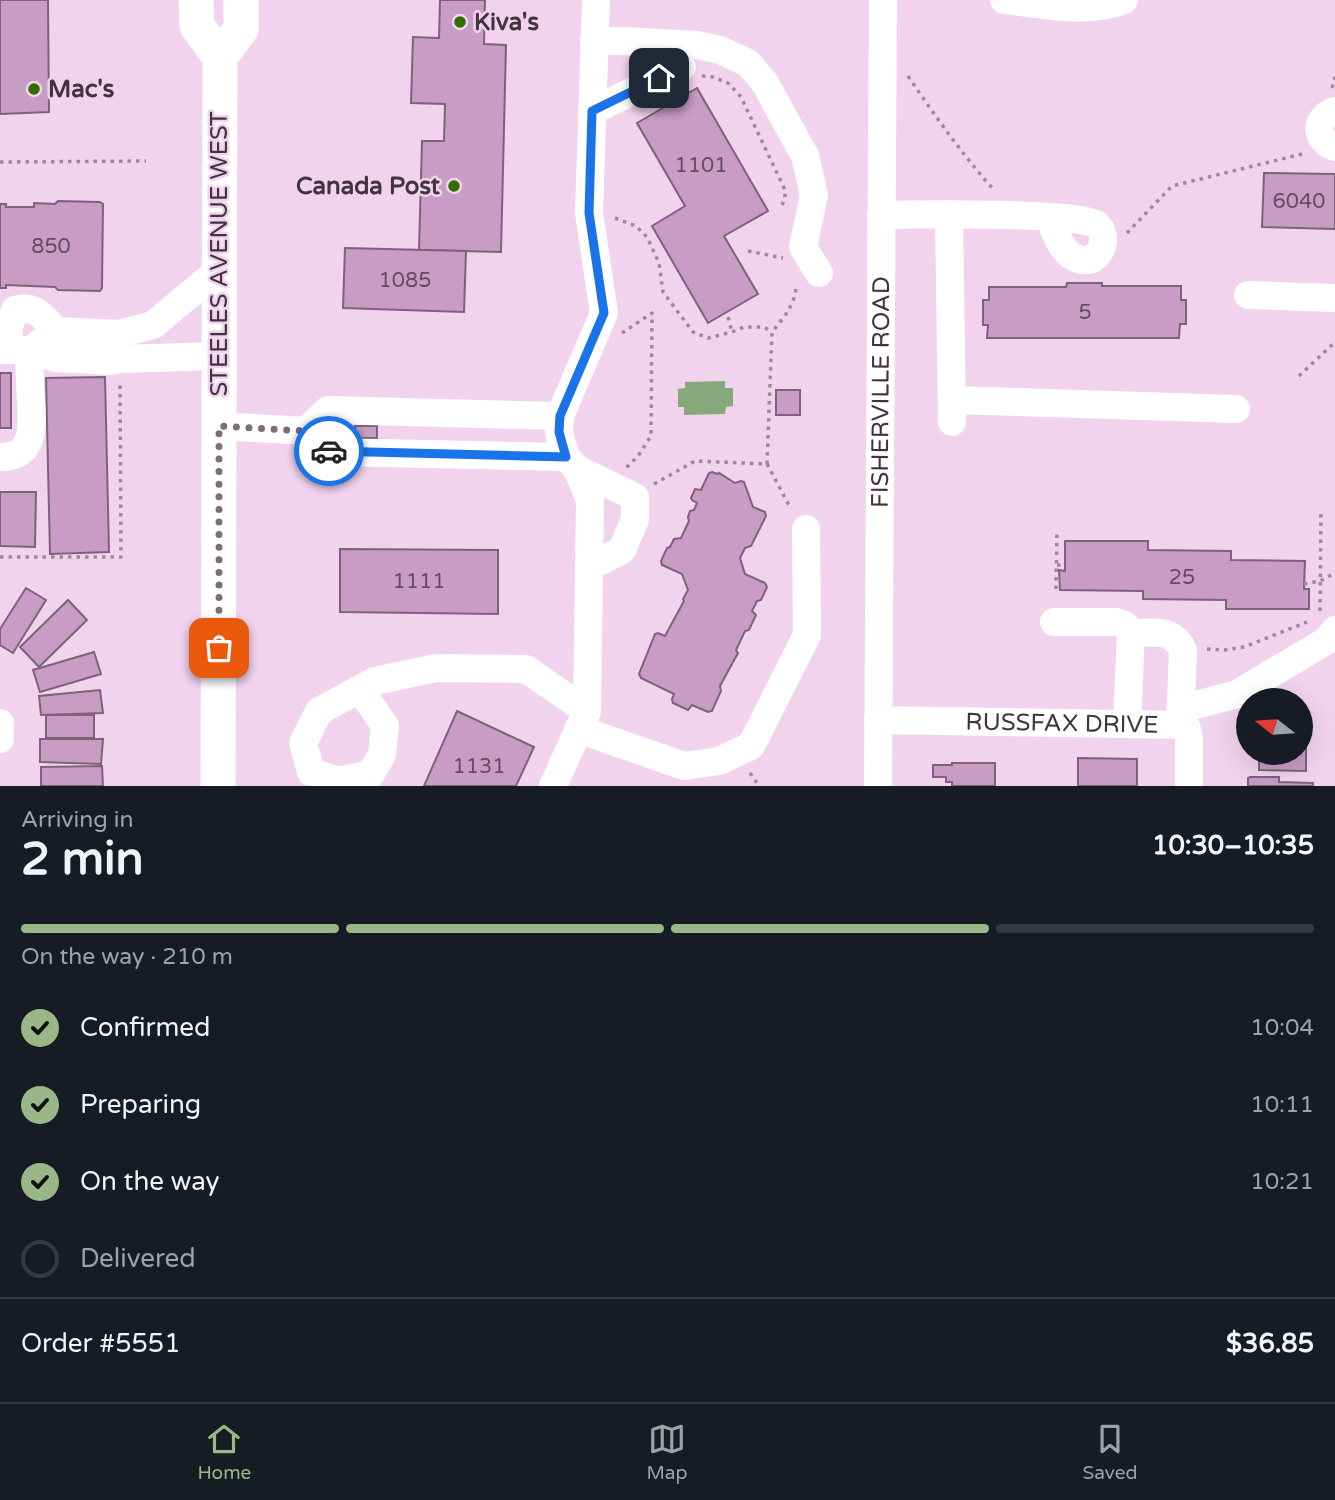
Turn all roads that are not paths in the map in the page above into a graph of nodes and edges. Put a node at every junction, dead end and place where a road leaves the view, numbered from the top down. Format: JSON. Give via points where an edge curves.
{"nodes":[{"id":1,"x":196,"y":0,"type":"edge"},
{"id":2,"x":241,"y":0,"type":"edge"},
{"id":3,"x":596,"y":0,"type":"edge"},
{"id":4,"x":883,"y":0,"type":"edge"},
{"id":5,"x":1004,"y":0,"type":"edge"},
{"id":6,"x":1124,"y":0,"type":"edge"},
{"id":7,"x":1083,"y":4,"type":"edge"},
{"id":8,"x":594,"y":41,"type":"junction"},
{"id":9,"x":219,"y":57,"type":"junction"},
{"id":10,"x":691,"y":71,"type":"road end"},
{"id":11,"x":592,"y":111,"type":"junction"},
{"id":12,"x":1335,"y":111,"type":"edge"},
{"id":13,"x":1328,"y":142,"type":"edge"},
{"id":14,"x":949,"y":214,"type":"junction"},
{"id":15,"x":881,"y":215,"type":"junction"},
{"id":16,"x":1098,"y":254,"type":"road end"},
{"id":17,"x":806,"y":262,"type":"road end"},
{"id":18,"x":219,"y":270,"type":"junction"},
{"id":19,"x":1248,"y":295,"type":"dead end"},
{"id":20,"x":1335,"y":298,"type":"edge"},
{"id":21,"x":57,"y":331,"type":"junction"},
{"id":22,"x":13,"y":350,"type":"edge"},
{"id":23,"x":219,"y":356,"type":"junction"},
{"id":24,"x":1236,"y":409,"type":"dead end"},
{"id":25,"x":411,"y":412,"type":"junction"},
{"id":26,"x":560,"y":416,"type":"junction"},
{"id":27,"x":219,"y":426,"type":"junction"},
{"id":28,"x":306,"y":431,"type":"junction"},
{"id":29,"x":410,"y":454,"type":"junction"},
{"id":30,"x":0,"y":457,"type":"edge"},
{"id":31,"x":571,"y":463,"type":"junction"},
{"id":32,"x":806,"y":529,"type":"road end"},
{"id":33,"x":589,"y":567,"type":"junction"},
{"id":34,"x":1054,"y":622,"type":"dead end"},
{"id":35,"x":1335,"y":630,"type":"edge"},
{"id":36,"x":1131,"y":633,"type":"junction"},
{"id":37,"x":360,"y":689,"type":"dead end"},
{"id":38,"x":1180,"y":717,"type":"junction"},
{"id":39,"x":582,"y":720,"type":"junction"},
{"id":40,"x":878,"y":720,"type":"junction"},
{"id":41,"x":0,"y":723,"type":"edge"},
{"id":42,"x":1127,"y":724,"type":"junction"},
{"id":43,"x":0,"y":739,"type":"edge"},
{"id":44,"x":218,"y":786,"type":"edge"},
{"id":45,"x":553,"y":786,"type":"edge"},
{"id":46,"x":877,"y":786,"type":"edge"},
{"id":47,"x":1189,"y":786,"type":"edge"}],
"edges":[{"from":1,"to":9,"type":"main road","via":[[197,26]]},
{"from":2,"to":9,"type":"main road","via":[[241,29]]},
{"from":3,"to":8,"type":"street"},
{"from":4,"to":15,"type":"street","name":"FISHERVILLE ROAD"},
{"from":5,"to":7,"type":"street"},
{"from":6,"to":7,"type":"street"},
{"from":8,"to":11,"type":"street"},
{"from":8,"to":17,"type":"street","via":[[697,45],[748,63],[765,83],[805,156],[814,195]]},
{"from":9,"to":18,"type":"main road","name":"STEELES AVENUE WEST"},
{"from":10,"to":11,"type":"street"},
{"from":11,"to":26,"type":"street","via":[[589,213],[604,313]]},
{"from":12,"to":13,"type":"street","via":[[1320,122],[1320,133]]},
{"from":14,"to":15,"type":"street"},
{"from":14,"to":16,"type":"street","via":[[1090,221],[1102,233],[1104,244]]},
{"from":14,"to":24,"type":"street","via":[[952,411]]},
{"from":15,"to":40,"type":"street","name":"FISHERVILLE ROAD"},
{"from":18,"to":21,"type":"street","via":[[153,325],[119,334]]},
{"from":18,"to":23,"type":"main road","name":"STEELES AVENUE WEST"},
{"from":19,"to":20,"type":"street"},
{"from":21,"to":22,"type":"street"},
{"from":21,"to":22,"type":"street","via":[[32,309],[15,310],[9,326]]},
{"from":22,"to":23,"type":"street","via":[[112,361]]},
{"from":22,"to":30,"type":"street","via":[[29,361],[32,431],[17,455]]},
{"from":23,"to":27,"type":"main road","name":"STEELES AVENUE WEST"},
{"from":25,"to":26,"type":"street"},
{"from":25,"to":28,"type":"street","via":[[328,410]]},
{"from":25,"to":29,"type":"street"},
{"from":26,"to":31,"type":"street","via":[[559,432]]},
{"from":27,"to":28,"type":"street"},
{"from":27,"to":44,"type":"main road","name":"STEELES AVENUE WEST"},
{"from":28,"to":29,"type":"street","via":[[331,452]]},
{"from":29,"to":31,"type":"street"},
{"from":31,"to":33,"type":"street","via":[[590,499]]},
{"from":31,"to":33,"type":"street","via":[[624,492],[635,519],[622,550]]},
{"from":32,"to":39,"type":"street","via":[[807,635],[751,746],[719,761],[684,766]]},
{"from":33,"to":39,"type":"street"},
{"from":34,"to":36,"type":"street","via":[[1117,622]]},
{"from":35,"to":38,"type":"street","via":[[1326,641],[1237,694]]},
{"from":36,"to":38,"type":"street","via":[[1163,633],[1179,643],[1183,650]]},
{"from":36,"to":42,"type":"street"},
{"from":37,"to":39,"type":"street","via":[[375,681],[436,668],[526,669]]},
{"from":38,"to":42,"type":"street","name":"RUSSFAX DRIVE"},
{"from":38,"to":47,"type":"street","name":"RUSSFAX DRIVE","via":[[1189,738]]},
{"from":39,"to":45,"type":"street"},
{"from":40,"to":42,"type":"street","name":"RUSSFAX DRIVE"},
{"from":40,"to":46,"type":"street","name":"FISHERVILLE ROAD"},
{"from":41,"to":43,"type":"street"}]}
